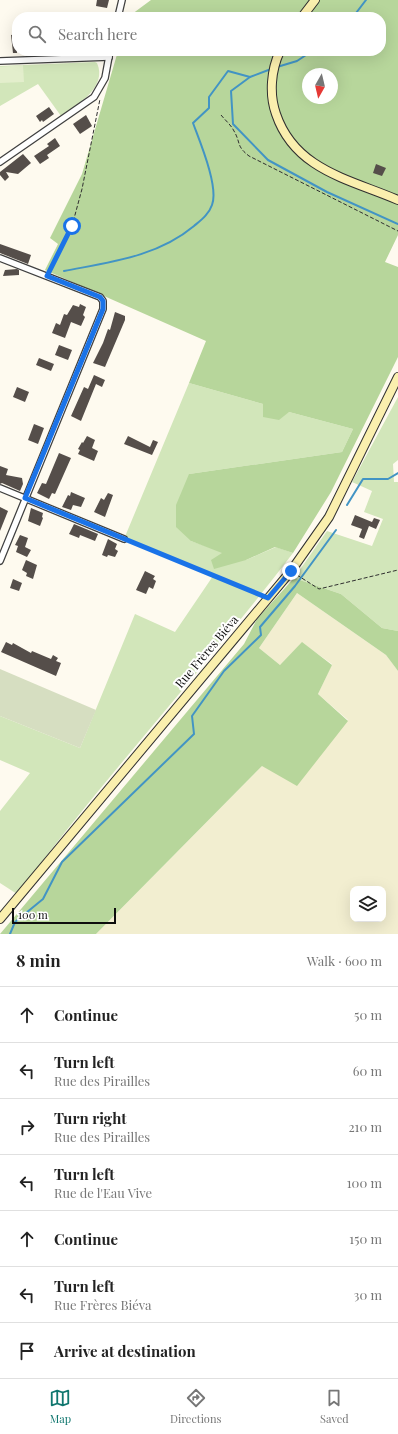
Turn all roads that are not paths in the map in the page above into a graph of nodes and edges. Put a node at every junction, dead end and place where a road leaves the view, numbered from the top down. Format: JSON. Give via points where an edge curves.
{"nodes":[{"id":1,"x":122,"y":0,"type":"edge"},
{"id":2,"x":316,"y":0,"type":"edge"},
{"id":3,"x":119,"y":12,"type":"edge"},
{"id":4,"x":306,"y":12,"type":"edge"},
{"id":5,"x":91,"y":56,"type":"edge"},
{"id":6,"x":110,"y":56,"type":"edge"},
{"id":7,"x":278,"y":56,"type":"edge"},
{"id":8,"x":63,"y":59,"type":"joint"},
{"id":9,"x":0,"y":61,"type":"edge"},
{"id":10,"x":0,"y":162,"type":"edge"},
{"id":11,"x":398,"y":200,"type":"edge"},
{"id":12,"x":0,"y":258,"type":"edge"},
{"id":13,"x":398,"y":377,"type":"edge"},
{"id":14,"x":0,"y":488,"type":"edge"},
{"id":15,"x":25,"y":498,"type":"junction"},
{"id":16,"x":124,"y":539,"type":"road end"},
{"id":17,"x":0,"y":561,"type":"edge"},
{"id":18,"x":0,"y":918,"type":"edge"}],
"edges":[{"from":1,"to":3,"type":"street"},
{"from":2,"to":4,"type":"street"},
{"from":5,"to":8,"type":"street"},
{"from":6,"to":10,"type":"street","via":[[105,78],[94,97]]},
{"from":7,"to":11,"type":"street","via":[[274,69],[274,109],[282,130],[296,150],[319,167]]},
{"from":8,"to":9,"type":"street"},
{"from":12,"to":15,"type":"street","via":[[100,297],[103,301],[103,309]]},
{"from":13,"to":18,"type":"street","name":"Rue Frères Biéva","via":[[329,518],[291,571]]},
{"from":14,"to":15,"type":"street"},
{"from":15,"to":16,"type":"street"},
{"from":15,"to":17,"type":"street"}]}
